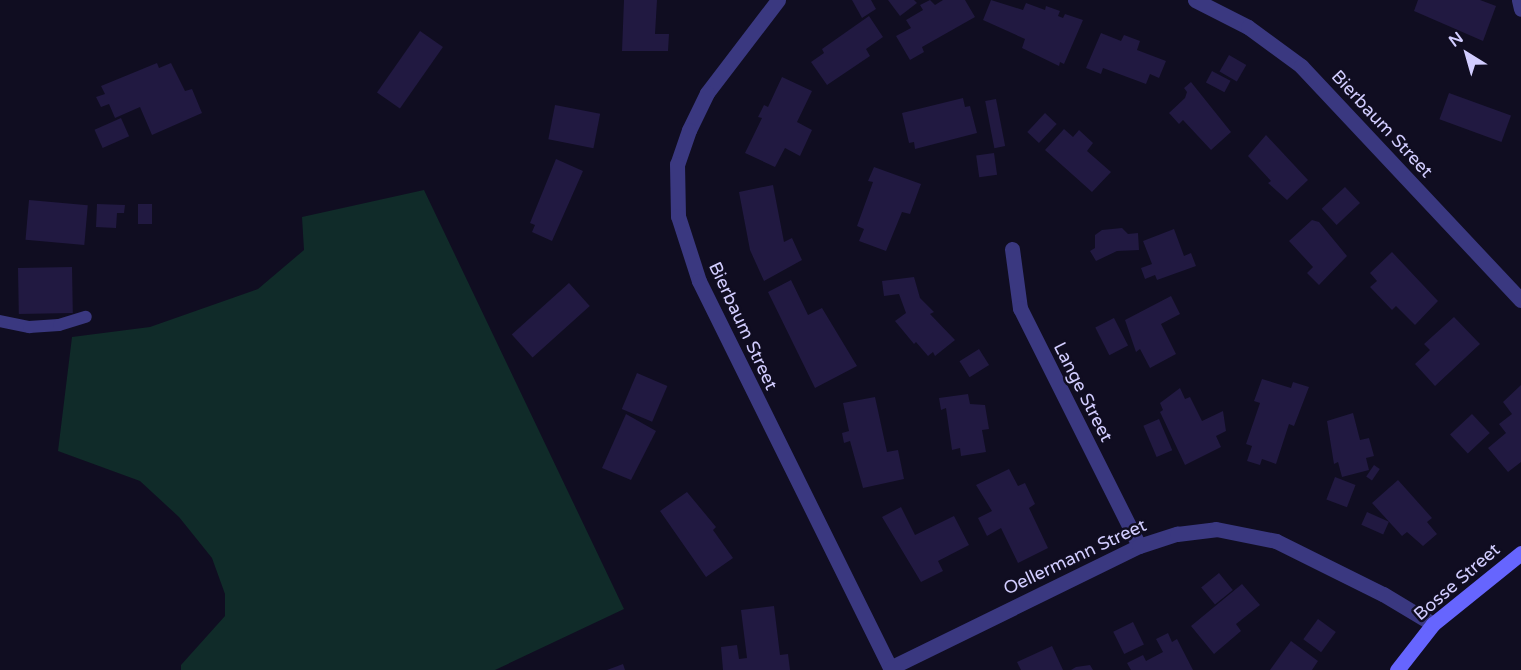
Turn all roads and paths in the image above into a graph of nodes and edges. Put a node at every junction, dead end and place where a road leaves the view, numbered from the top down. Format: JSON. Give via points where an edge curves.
{"nodes":[{"id":1,"x":778,"y":0,"type":"edge"},
{"id":2,"x":1195,"y":0,"type":"edge"},
{"id":3,"x":1519,"y":0,"type":"edge"},
{"id":4,"x":1521,"y":9,"type":"edge"},
{"id":5,"x":1012,"y":249,"type":"dead end"},
{"id":6,"x":1521,"y":300,"type":"edge"},
{"id":7,"x":86,"y":317,"type":"dead end"},
{"id":8,"x":0,"y":321,"type":"edge"},
{"id":9,"x":1139,"y":546,"type":"junction"},
{"id":10,"x":1521,"y":553,"type":"edge"},
{"id":11,"x":1433,"y":624,"type":"junction"},
{"id":12,"x":890,"y":669,"type":"edge"},
{"id":13,"x":1397,"y":670,"type":"edge"}],
"edges":[{"from":1,"to":12,"type":"street","name":"Bierbaum Street","via":[[707,93],[688,130],[677,164],[678,216],[699,281]]},
{"from":2,"to":6,"type":"street","name":"Bierbaum Street","via":[[1248,27],[1300,66]]},
{"from":3,"to":4,"type":"street"},
{"from":5,"to":9,"type":"street","name":"Lange Street","via":[[1020,308]]},
{"from":7,"to":8,"type":"lane","via":[[59,325],[29,327]]},
{"from":9,"to":11,"type":"street","name":"Oellermann Street","via":[[1177,534],[1216,529],[1243,532],[1276,541],[1383,594]]},
{"from":9,"to":12,"type":"street","name":"Oellermann Street"},
{"from":10,"to":11,"type":"street","name":"Bosse Street"},
{"from":11,"to":13,"type":"street","name":"Bosse Street"}]}
